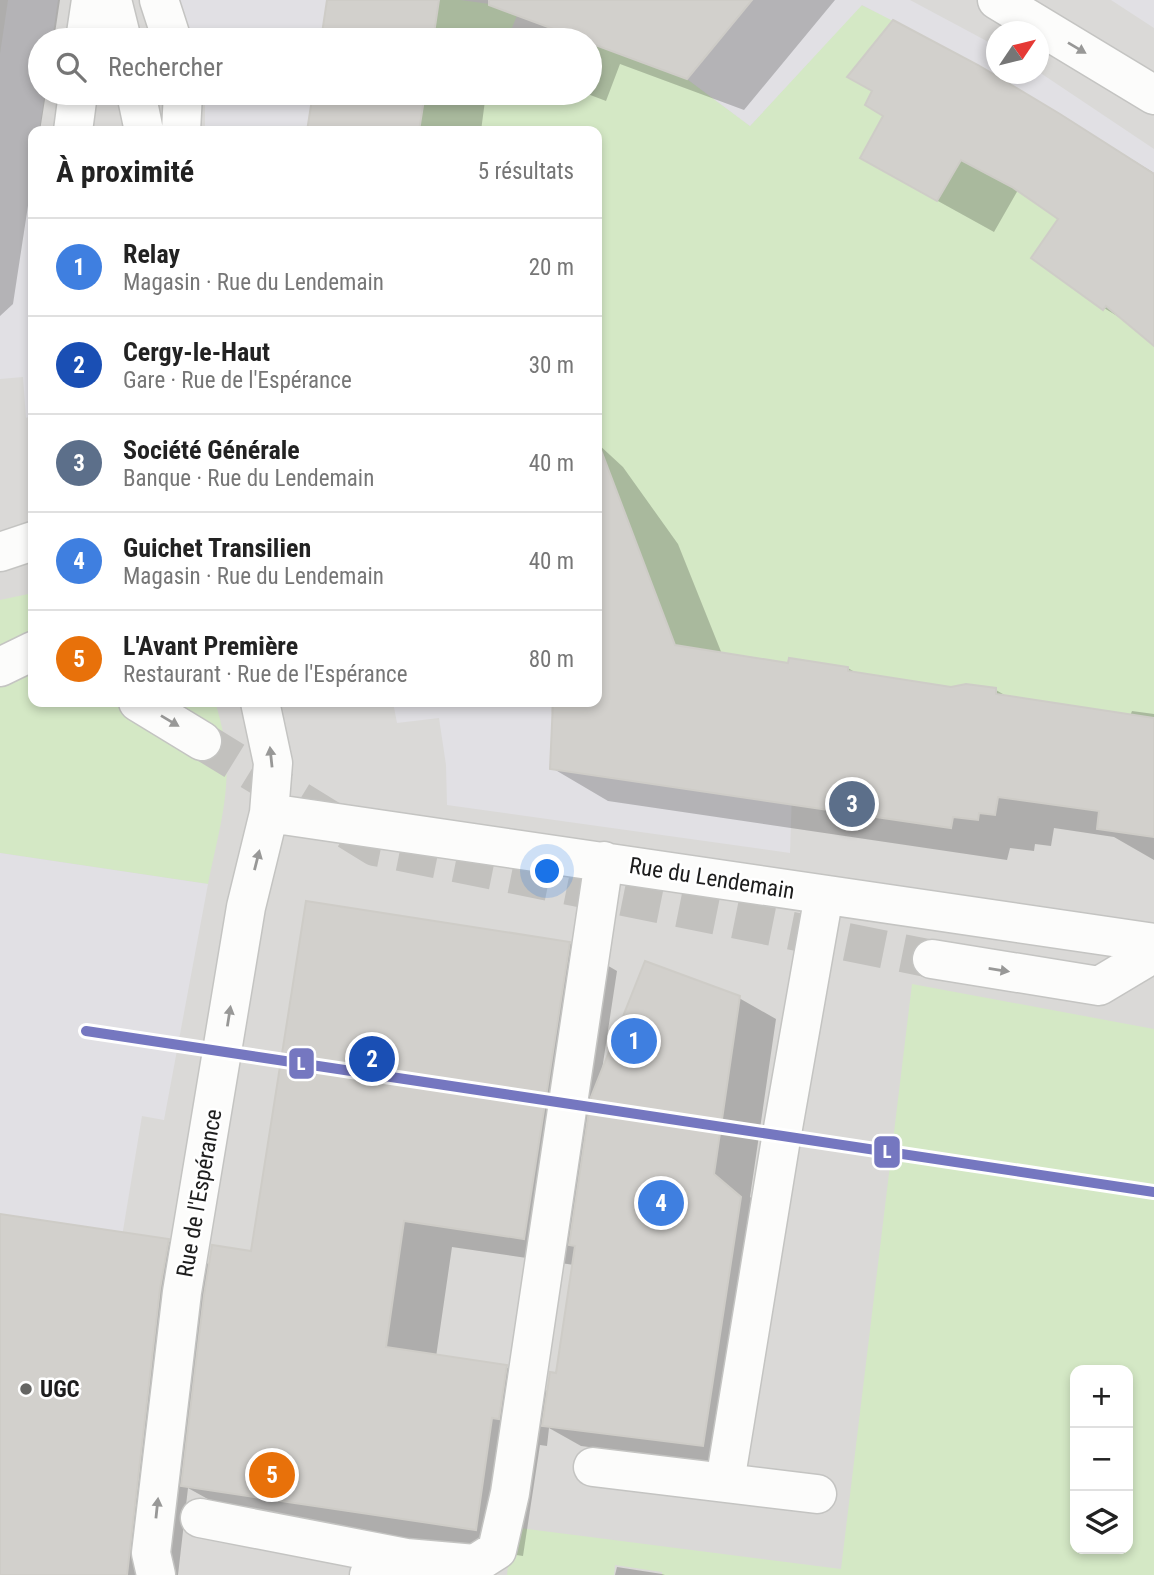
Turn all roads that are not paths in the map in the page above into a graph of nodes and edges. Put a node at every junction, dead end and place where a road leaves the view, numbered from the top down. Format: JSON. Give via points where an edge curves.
{"nodes":[{"id":1,"x":91,"y":0,"type":"edge"},
{"id":2,"x":112,"y":0,"type":"edge"},
{"id":3,"x":159,"y":0,"type":"edge"},
{"id":4,"x":997,"y":0,"type":"edge"},
{"id":5,"x":87,"y":28,"type":"edge"},
{"id":6,"x":119,"y":28,"type":"edge"},
{"id":7,"x":168,"y":28,"type":"edge"},
{"id":8,"x":1154,"y":95,"type":"edge"},
{"id":9,"x":76,"y":105,"type":"edge"},
{"id":10,"x":139,"y":105,"type":"edge"},
{"id":11,"x":183,"y":105,"type":"edge"},
{"id":12,"x":74,"y":126,"type":"edge"},
{"id":13,"x":143,"y":126,"type":"edge"},
{"id":14,"x":181,"y":126,"type":"edge"},
{"id":15,"x":28,"y":543,"type":"edge"},
{"id":16,"x":0,"y":552,"type":"edge"},
{"id":17,"x":28,"y":653,"type":"edge"},
{"id":18,"x":0,"y":667,"type":"edge"},
{"id":19,"x":146,"y":707,"type":"edge"},
{"id":20,"x":261,"y":707,"type":"edge"},
{"id":21,"x":202,"y":741,"type":"tunnel mouth"},
{"id":22,"x":269,"y":813,"type":"junction"},
{"id":23,"x":604,"y":861,"type":"junction"},
{"id":24,"x":824,"y":895,"type":"junction"},
{"id":25,"x":1154,"y":943,"type":"edge"},
{"id":26,"x":1154,"y":953,"type":"edge"},
{"id":27,"x":932,"y":959,"type":"tunnel mouth"},
{"id":28,"x":593,"y":1467,"type":"dead end"},
{"id":29,"x":726,"y":1482,"type":"junction"},
{"id":30,"x":817,"y":1494,"type":"dead end"},
{"id":31,"x":200,"y":1518,"type":"dead end"},
{"id":32,"x":406,"y":1558,"type":"junction"},
{"id":33,"x":156,"y":1575,"type":"edge"},
{"id":34,"x":369,"y":1575,"type":"edge"}],
"edges":[{"from":1,"to":5,"type":"street"},
{"from":2,"to":6,"type":"street"},
{"from":3,"to":7,"type":"street"},
{"from":4,"to":8,"type":"street","one_way":true},
{"from":9,"to":12,"type":"street"},
{"from":10,"to":13,"type":"street"},
{"from":11,"to":14,"type":"street"},
{"from":15,"to":16,"type":"street"},
{"from":17,"to":18,"type":"street"},
{"from":19,"to":21,"type":"street","one_way":true},
{"from":22,"to":20,"type":"street","name":"Rue de l'Espérance","one_way":true,"via":[[273,763]]},
{"from":22,"to":23,"type":"street","name":"Rue du Lendemain"},
{"from":33,"to":22,"type":"street","name":"Rue de l'Espérance","one_way":true,"via":[[151,1553],[182,1292],[246,907]]},
{"from":23,"to":24,"type":"street","name":"Rue du Lendemain"},
{"from":23,"to":32,"type":"street","via":[[510,1493],[496,1550],[475,1564]]},
{"from":24,"to":25,"type":"street","name":"Rue du Lendemain"},
{"from":24,"to":29,"type":"street"},
{"from":27,"to":26,"type":"street","one_way":true,"via":[[1099,986]]},
{"from":28,"to":29,"type":"street"},
{"from":29,"to":30,"type":"street"},
{"from":31,"to":32,"type":"street"},
{"from":32,"to":34,"type":"street"}]}
